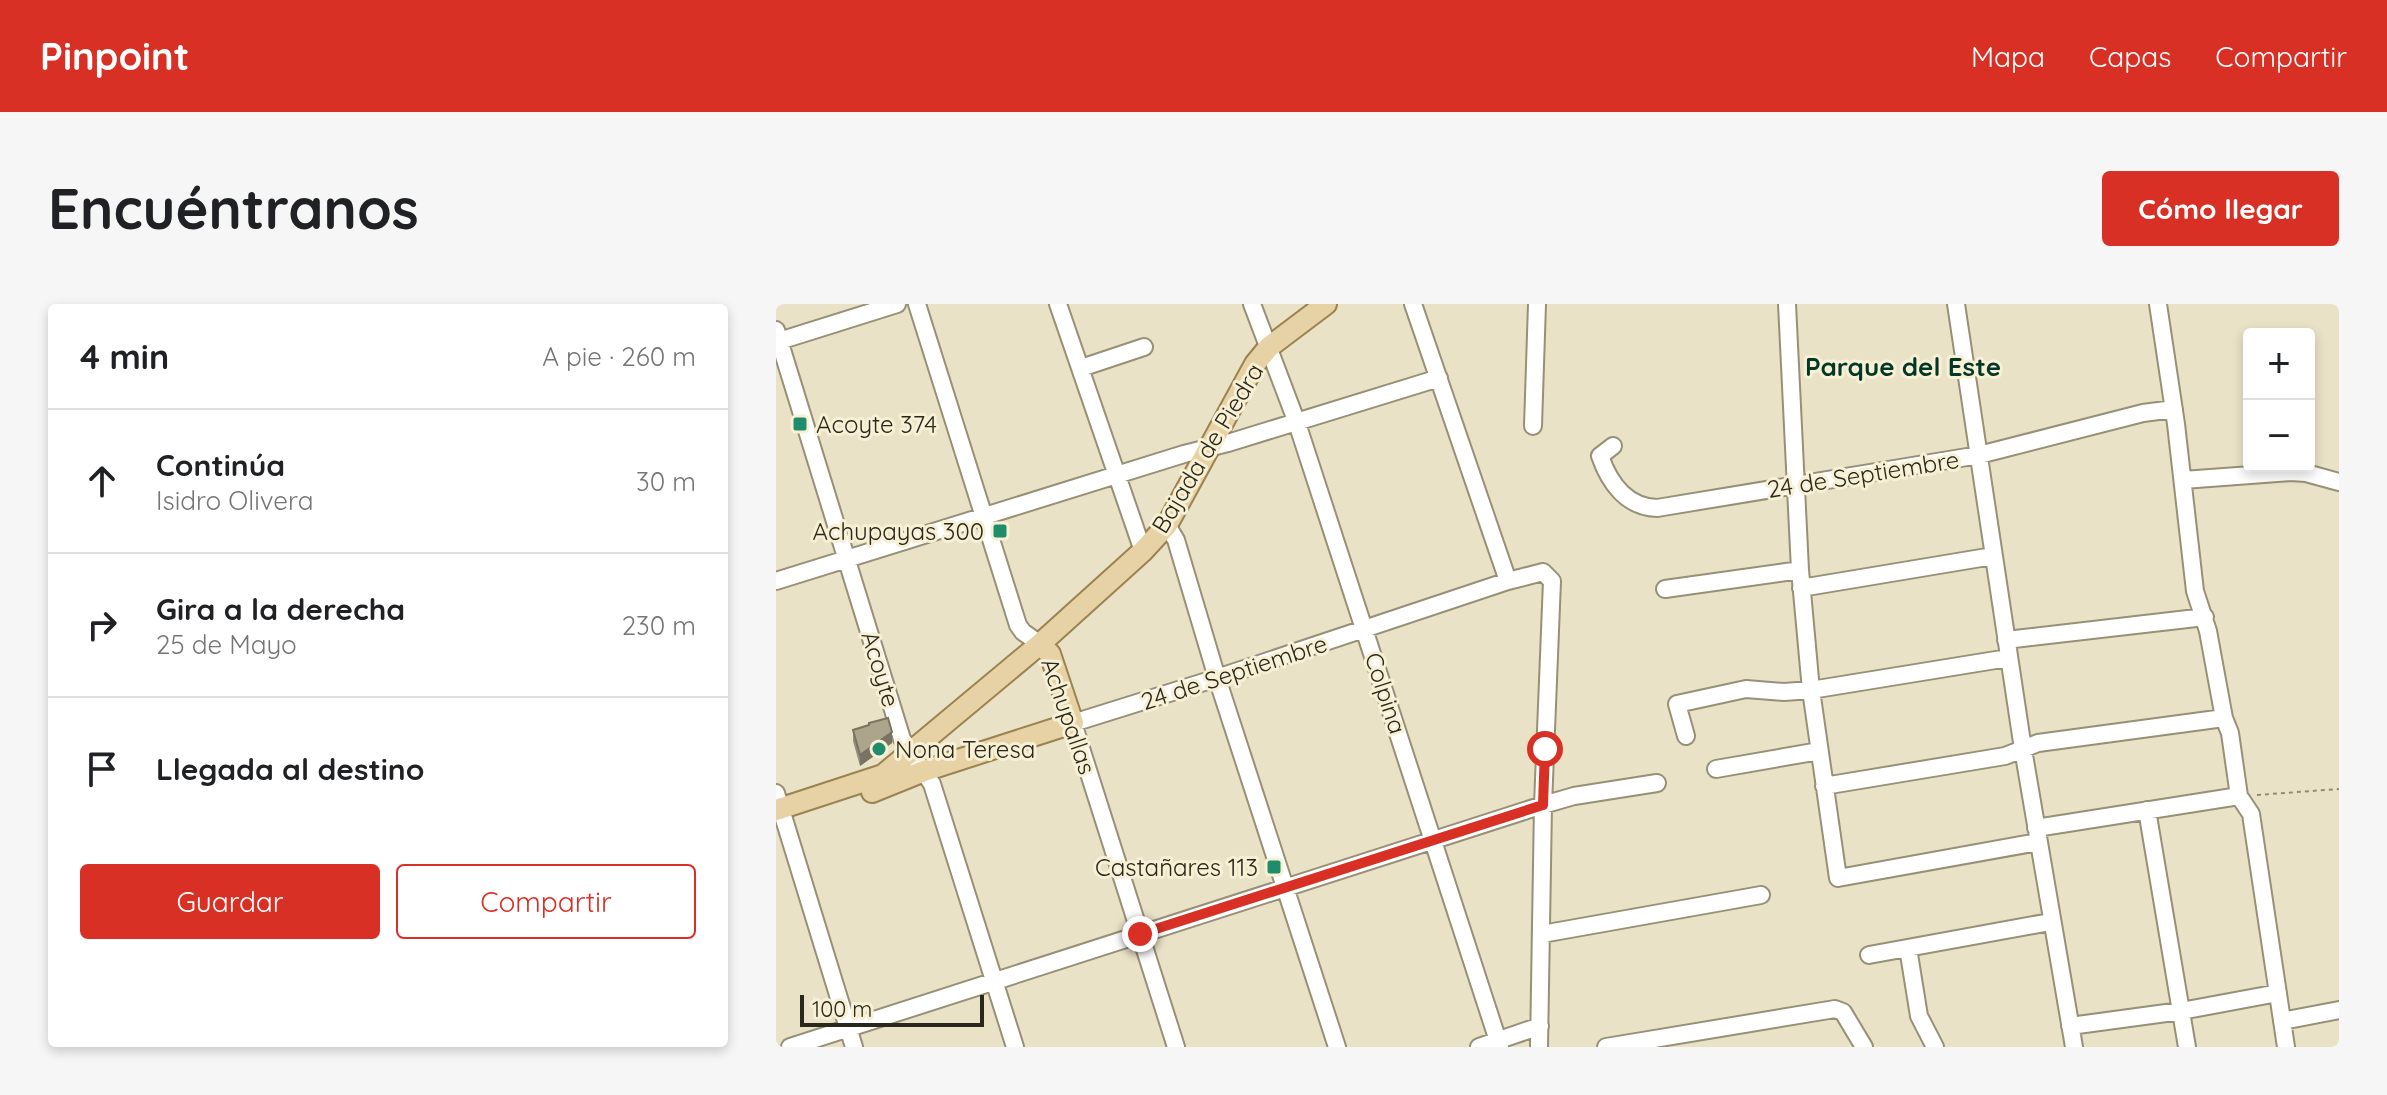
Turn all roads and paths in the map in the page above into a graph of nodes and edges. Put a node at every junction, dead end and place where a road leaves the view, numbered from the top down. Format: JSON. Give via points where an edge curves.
{"nodes":[{"id":1,"x":897,"y":304,"type":"edge"},
{"id":2,"x":917,"y":304,"type":"edge"},
{"id":3,"x":1058,"y":304,"type":"edge"},
{"id":4,"x":1252,"y":304,"type":"edge"},
{"id":5,"x":1326,"y":304,"type":"edge"},
{"id":6,"x":1413,"y":304,"type":"edge"},
{"id":7,"x":1537,"y":304,"type":"edge"},
{"id":8,"x":1787,"y":304,"type":"edge"},
{"id":9,"x":1956,"y":304,"type":"edge"},
{"id":10,"x":2158,"y":304,"type":"edge"},
{"id":11,"x":777,"y":338,"type":"edge"},
{"id":12,"x":1144,"y":347,"type":"dead end"},
{"id":13,"x":1269,"y":347,"type":"junction"},
{"id":14,"x":1081,"y":368,"type":"junction"},
{"id":15,"x":1439,"y":378,"type":"junction"},
{"id":16,"x":2174,"y":409,"type":"junction"},
{"id":17,"x":1297,"y":423,"type":"junction"},
{"id":18,"x":1533,"y":426,"type":"dead end"},
{"id":19,"x":1613,"y":446,"type":"dead end"},
{"id":20,"x":1207,"y":449,"type":"junction"},
{"id":21,"x":1979,"y":455,"type":"junction"},
{"id":22,"x":1116,"y":475,"type":"junction"},
{"id":23,"x":2183,"y":480,"type":"junction"},
{"id":24,"x":2339,"y":482,"type":"edge"},
{"id":25,"x":1795,"y":485,"type":"junction"},
{"id":26,"x":985,"y":518,"type":"junction"},
{"id":27,"x":1167,"y":525,"type":"junction"},
{"id":28,"x":1143,"y":551,"type":"junction"},
{"id":29,"x":1993,"y":556,"type":"junction"},
{"id":30,"x":847,"y":559,"type":"junction"},
{"id":31,"x":1800,"y":570,"type":"junction"},
{"id":32,"x":776,"y":581,"type":"edge"},
{"id":33,"x":1508,"y":581,"type":"junction"},
{"id":34,"x":1801,"y":588,"type":"junction"},
{"id":35,"x":1665,"y":589,"type":"dead end"},
{"id":36,"x":2205,"y":617,"type":"junction"},
{"id":37,"x":1365,"y":630,"type":"junction"},
{"id":38,"x":2006,"y":640,"type":"junction"},
{"id":39,"x":1040,"y":644,"type":"junction"},
{"id":40,"x":2008,"y":658,"type":"junction"},
{"id":41,"x":1217,"y":678,"type":"junction"},
{"id":42,"x":1811,"y":690,"type":"junction"},
{"id":43,"x":2224,"y":718,"type":"junction"},
{"id":44,"x":1073,"y":723,"type":"junction"},
{"id":45,"x":1686,"y":736,"type":"dead end"},
{"id":46,"x":2023,"y":749,"type":"junction"},
{"id":47,"x":1819,"y":751,"type":"junction"},
{"id":48,"x":911,"y":753,"type":"junction"},
{"id":49,"x":1716,"y":769,"type":"dead end"},
{"id":50,"x":924,"y":771,"type":"junction"},
{"id":51,"x":1657,"y":783,"type":"dead end"},
{"id":52,"x":1824,"y":786,"type":"junction"},
{"id":53,"x":2339,"y":789,"type":"edge"},
{"id":54,"x":2239,"y":796,"type":"junction"},
{"id":55,"x":1543,"y":805,"type":"junction"},
{"id":56,"x":2147,"y":810,"type":"junction"},
{"id":57,"x":779,"y":811,"type":"edge"},
{"id":58,"x":2037,"y":835,"type":"junction"},
{"id":59,"x":1434,"y":841,"type":"junction"},
{"id":60,"x":1285,"y":889,"type":"junction"},
{"id":61,"x":1761,"y":895,"type":"dead end"},
{"id":62,"x":2050,"y":922,"type":"junction"},
{"id":63,"x":1140,"y":934,"type":"junction"},
{"id":64,"x":1542,"y":934,"type":"junction"},
{"id":65,"x":1908,"y":948,"type":"junction"},
{"id":66,"x":1869,"y":955,"type":"dead end"},
{"id":67,"x":994,"y":982,"type":"junction"},
{"id":68,"x":2278,"y":993,"type":"junction"},
{"id":69,"x":2339,"y":1010,"type":"edge"},
{"id":70,"x":2181,"y":1011,"type":"junction"},
{"id":71,"x":2282,"y":1021,"type":"junction"},
{"id":72,"x":1540,"y":1026,"type":"junction"},
{"id":73,"x":2070,"y":1026,"type":"junction"},
{"id":74,"x":848,"y":1028,"type":"junction"},
{"id":75,"x":1499,"y":1044,"type":"edge"},
{"id":76,"x":790,"y":1047,"type":"edge"},
{"id":77,"x":854,"y":1047,"type":"edge"},
{"id":78,"x":1015,"y":1047,"type":"edge"},
{"id":79,"x":1176,"y":1047,"type":"edge"},
{"id":80,"x":1337,"y":1047,"type":"edge"},
{"id":81,"x":1479,"y":1047,"type":"edge"},
{"id":82,"x":1539,"y":1047,"type":"edge"},
{"id":83,"x":1606,"y":1047,"type":"edge"},
{"id":84,"x":1864,"y":1047,"type":"edge"},
{"id":85,"x":1935,"y":1047,"type":"edge"},
{"id":86,"x":2074,"y":1047,"type":"edge"},
{"id":87,"x":2187,"y":1047,"type":"edge"},
{"id":88,"x":2286,"y":1047,"type":"edge"}],
"edges":[{"from":1,"to":11,"type":"street"},
{"from":2,"to":26,"type":"street","name":"Achupallas"},
{"from":3,"to":14,"type":"street"},
{"from":4,"to":13,"type":"street","name":"Colpina"},
{"from":5,"to":13,"type":"main road","name":"Bajada de Piedra"},
{"from":6,"to":15,"type":"street"},
{"from":7,"to":18,"type":"street"},
{"from":8,"to":25,"type":"street"},
{"from":9,"to":21,"type":"street"},
{"from":10,"to":16,"type":"street"},
{"from":11,"to":30,"type":"street","name":"Acoyte"},
{"from":12,"to":14,"type":"street"},
{"from":13,"to":17,"type":"street","name":"Colpina"},
{"from":13,"to":20,"type":"main road","name":"Bajada de Piedra"},
{"from":14,"to":22,"type":"street"},
{"from":15,"to":17,"type":"street"},
{"from":15,"to":33,"type":"street"},
{"from":16,"to":21,"type":"street","name":"24 de Septiembre"},
{"from":16,"to":23,"type":"street"},
{"from":17,"to":20,"type":"street"},
{"from":17,"to":37,"type":"street","name":"Colpina"},
{"from":19,"to":25,"type":"street","name":"24 de Septiembre","via":[[1600,456],[1603,464],[1623,495],[1646,508]]},
{"from":20,"to":22,"type":"street"},
{"from":20,"to":27,"type":"main road","name":"Bajada de Piedra"},
{"from":21,"to":25,"type":"street","name":"24 de Septiembre"},
{"from":21,"to":29,"type":"street"},
{"from":22,"to":26,"type":"street"},
{"from":22,"to":28,"type":"street"},
{"from":23,"to":24,"type":"street","via":[[2291,472]]},
{"from":23,"to":36,"type":"street","via":[[2195,591]]},
{"from":25,"to":31,"type":"street"},
{"from":26,"to":30,"type":"street"},
{"from":26,"to":39,"type":"street","name":"Achupallas","via":[[1018,625]]},
{"from":27,"to":28,"type":"main road","name":"Bajada de Piedra"},
{"from":27,"to":41,"type":"street"},
{"from":28,"to":39,"type":"main road","name":"Bajada de Piedra"},
{"from":29,"to":34,"type":"street"},
{"from":29,"to":38,"type":"street"},
{"from":30,"to":32,"type":"street"},
{"from":30,"to":48,"type":"street","name":"Acoyte","via":[[902,739]]},
{"from":31,"to":34,"type":"street"},
{"from":31,"to":35,"type":"street"},
{"from":33,"to":37,"type":"street","name":"24 de Septiembre"},
{"from":33,"to":55,"type":"street","name":"24 de Septiembre","via":[[1543,572],[1552,581]]},
{"from":34,"to":42,"type":"street"},
{"from":36,"to":38,"type":"street"},
{"from":36,"to":43,"type":"street"},
{"from":37,"to":41,"type":"street","name":"24 de Septiembre"},
{"from":37,"to":59,"type":"street","name":"Colpina"},
{"from":38,"to":40,"type":"street"},
{"from":39,"to":44,"type":"main road","name":"Achupallas","via":[[1050,654]]},
{"from":39,"to":48,"type":"main road","name":"Bajada de Piedra"},
{"from":40,"to":42,"type":"street"},
{"from":40,"to":46,"type":"street"},
{"from":41,"to":44,"type":"street","name":"24 de Septiembre"},
{"from":41,"to":60,"type":"street"},
{"from":42,"to":45,"type":"street","via":[[1746,689],[1677,704]]},
{"from":42,"to":47,"type":"street"},
{"from":43,"to":46,"type":"street"},
{"from":43,"to":54,"type":"street"},
{"from":44,"to":50,"type":"main road","name":"24 de Septiembre"},
{"from":44,"to":63,"type":"street","name":"Achupallas"},
{"from":46,"to":52,"type":"street"},
{"from":46,"to":58,"type":"street"},
{"from":47,"to":49,"type":"street"},
{"from":47,"to":52,"type":"street"},
{"from":48,"to":50,"type":"street","name":"Acoyte"},
{"from":48,"to":57,"type":"main road","name":"Bajada de Piedra","via":[[871,781]]},
{"from":50,"to":57,"type":"main road","name":"24 de Septiembre"},
{"from":50,"to":67,"type":"street","name":"Acoyte"},
{"from":51,"to":55,"type":"street"},
{"from":52,"to":58,"type":"street","via":[[1838,878]]},
{"from":53,"to":54,"type":"path"},
{"from":54,"to":56,"type":"street"},
{"from":54,"to":68,"type":"street","via":[[2251,814]]},
{"from":55,"to":59,"type":"street"},
{"from":55,"to":64,"type":"street"},
{"from":56,"to":58,"type":"street"},
{"from":56,"to":70,"type":"street"},
{"from":57,"to":74,"type":"street"},
{"from":58,"to":62,"type":"street"},
{"from":59,"to":60,"type":"street"},
{"from":59,"to":75,"type":"street","name":"Colpina"},
{"from":60,"to":63,"type":"street"},
{"from":60,"to":80,"type":"street"},
{"from":61,"to":64,"type":"street"},
{"from":62,"to":65,"type":"street"},
{"from":62,"to":73,"type":"street"},
{"from":63,"to":67,"type":"street"},
{"from":63,"to":79,"type":"street","name":"Achupallas"},
{"from":64,"to":72,"type":"street"},
{"from":65,"to":66,"type":"street"},
{"from":65,"to":85,"type":"street","via":[[1919,1016]]},
{"from":67,"to":74,"type":"street"},
{"from":67,"to":78,"type":"street","name":"Acoyte"},
{"from":68,"to":70,"type":"street"},
{"from":68,"to":71,"type":"street"},
{"from":69,"to":71,"type":"street"},
{"from":70,"to":73,"type":"street"},
{"from":70,"to":87,"type":"street"},
{"from":71,"to":88,"type":"street"},
{"from":72,"to":75,"type":"street"},
{"from":72,"to":82,"type":"street"},
{"from":73,"to":86,"type":"street"},
{"from":74,"to":76,"type":"street"},
{"from":74,"to":77,"type":"street"},
{"from":75,"to":81,"type":"street"},
{"from":83,"to":84,"type":"street","via":[[1835,1009],[1843,1012]]}]}
